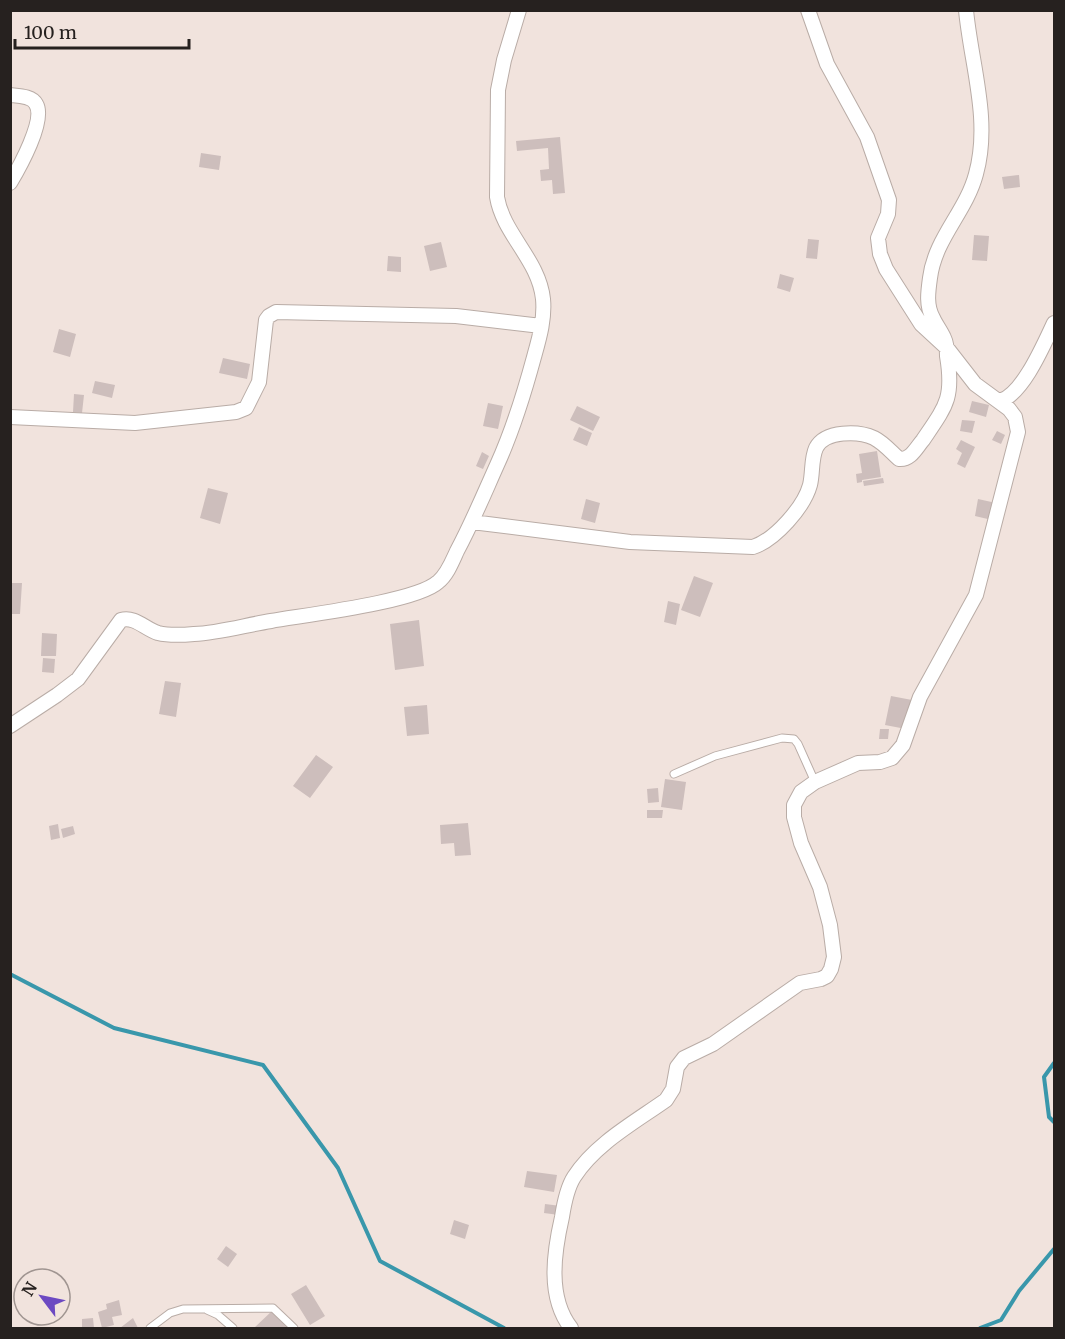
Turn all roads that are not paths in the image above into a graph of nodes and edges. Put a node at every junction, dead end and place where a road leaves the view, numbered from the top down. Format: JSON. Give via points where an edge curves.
{"nodes":[{"id":1,"x":519,"y":10,"type":"edge"},
{"id":2,"x":808,"y":10,"type":"edge"},
{"id":3,"x":966,"y":10,"type":"edge"},
{"id":4,"x":10,"y":95,"type":"edge"},
{"id":5,"x":10,"y":183,"type":"edge"},
{"id":6,"x":1054,"y":323,"type":"edge"},
{"id":7,"x":541,"y":326,"type":"junction"},
{"id":8,"x":947,"y":348,"type":"junction"},
{"id":9,"x":1000,"y":401,"type":"junction"},
{"id":10,"x":10,"y":417,"type":"edge"},
{"id":11,"x":472,"y":522,"type":"junction"},
{"id":12,"x":10,"y":726,"type":"edge"},
{"id":13,"x":674,"y":774,"type":"dead end"},
{"id":14,"x":815,"y":782,"type":"junction"},
{"id":15,"x":205,"y":1309,"type":"junction"},
{"id":16,"x":150,"y":1329,"type":"edge"},
{"id":17,"x":233,"y":1329,"type":"edge"},
{"id":18,"x":294,"y":1329,"type":"edge"},
{"id":19,"x":571,"y":1329,"type":"edge"}],
"edges":[{"from":1,"to":7,"type":"street","via":[[498,90],[497,196],[503,219],[537,278],[543,297]]},
{"from":2,"to":8,"type":"street","via":[[827,64],[870,144],[889,200],[879,238],[883,261],[914,314]]},
{"from":3,"to":8,"type":"street","via":[[981,117],[979,158],[971,187],[936,252],[928,295],[928,308]]},
{"from":4,"to":5,"type":"street","via":[[33,100],[38,115]]},
{"from":6,"to":9,"type":"street","via":[[1027,374]]},
{"from":7,"to":10,"type":"street","via":[[456,316],[276,312],[266,320],[259,382],[246,408],[236,412],[135,423]]},
{"from":7,"to":11,"type":"street","via":[[510,435]]},
{"from":8,"to":9,"type":"street","via":[[975,384]]},
{"from":8,"to":11,"type":"street","via":[[951,377],[948,397],[914,453],[899,459],[878,440],[864,436],[841,434],[825,439],[815,450],[810,485],[800,505],[760,545],[738,548],[630,542]]},
{"from":9,"to":14,"type":"street","via":[[1015,417],[1018,432],[982,574],[972,604],[920,697],[907,739],[892,758],[858,763]]},
{"from":11,"to":12,"type":"street","via":[[444,575],[423,591],[198,634],[165,634],[130,619],[121,620],[78,679]]},
{"from":13,"to":14,"type":"lane","via":[[715,756],[789,738],[798,744]]},
{"from":14,"to":19,"type":"street","via":[[796,799],[794,817],[830,925],[834,957],[831,969],[821,980],[800,983],[713,1044],[684,1058],[666,1100],[599,1149],[573,1178],[563,1208],[554,1268],[560,1305]]},
{"from":15,"to":16,"type":"lane","via":[[177,1311]]},
{"from":15,"to":17,"type":"lane","via":[[219,1315]]},
{"from":15,"to":18,"type":"lane","via":[[273,1308]]}]}
